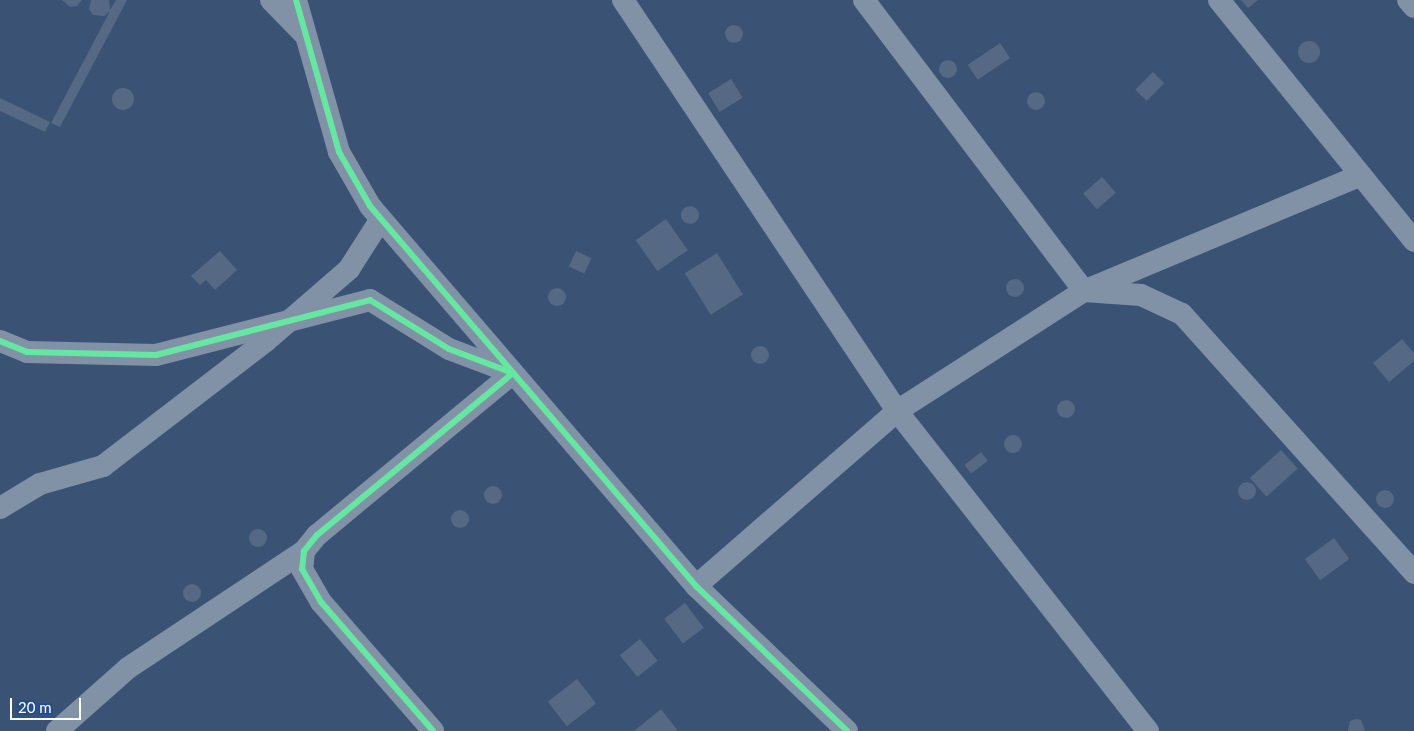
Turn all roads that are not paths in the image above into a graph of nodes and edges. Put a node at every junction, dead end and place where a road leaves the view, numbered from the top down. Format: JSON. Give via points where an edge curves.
{"nodes":[{"id":1,"x":271,"y":0,"type":"edge"},
{"id":2,"x":296,"y":0,"type":"edge"},
{"id":3,"x":623,"y":0,"type":"edge"},
{"id":4,"x":864,"y":0,"type":"edge"},
{"id":5,"x":1219,"y":0,"type":"edge"},
{"id":6,"x":1408,"y":0,"type":"edge"},
{"id":7,"x":1414,"y":6,"type":"edge"},
{"id":8,"x":305,"y":36,"type":"junction"},
{"id":9,"x":1359,"y":176,"type":"junction"},
{"id":10,"x":381,"y":219,"type":"junction"},
{"id":11,"x":1414,"y":241,"type":"edge"},
{"id":12,"x":1084,"y":291,"type":"junction"},
{"id":13,"x":293,"y":318,"type":"junction"},
{"id":14,"x":0,"y":341,"type":"edge"},
{"id":15,"x":513,"y":373,"type":"junction"},
{"id":16,"x":897,"y":411,"type":"junction"},
{"id":17,"x":0,"y":508,"type":"edge"},
{"id":18,"x":304,"y":551,"type":"junction"},
{"id":19,"x":1414,"y":572,"type":"edge"},
{"id":20,"x":696,"y":586,"type":"junction"},
{"id":21,"x":57,"y":731,"type":"edge"},
{"id":22,"x":433,"y":731,"type":"edge"},
{"id":23,"x":847,"y":731,"type":"edge"},
{"id":24,"x":1148,"y":731,"type":"edge"}],
"edges":[{"from":1,"to":8,"type":"street"},
{"from":2,"to":8,"type":"street"},
{"from":3,"to":16,"type":"street"},
{"from":4,"to":12,"type":"street"},
{"from":5,"to":9,"type":"street"},
{"from":6,"to":7,"type":"street"},
{"from":8,"to":10,"type":"street","via":[[339,152]]},
{"from":9,"to":11,"type":"street"},
{"from":9,"to":12,"type":"street"},
{"from":10,"to":13,"type":"street","via":[[349,269]]},
{"from":10,"to":15,"type":"street"},
{"from":12,"to":16,"type":"street"},
{"from":12,"to":19,"type":"street","via":[[1141,295],[1182,314]]},
{"from":13,"to":14,"type":"street","via":[[156,355],[27,352]]},
{"from":13,"to":15,"type":"street","via":[[370,300],[449,349]]},
{"from":13,"to":17,"type":"street","via":[[104,466],[40,484]]},
{"from":15,"to":18,"type":"street","via":[[317,535]]},
{"from":15,"to":20,"type":"street"},
{"from":16,"to":20,"type":"street"},
{"from":16,"to":24,"type":"street"},
{"from":18,"to":21,"type":"street","via":[[128,668]]},
{"from":18,"to":22,"type":"street","via":[[302,569],[321,602]]},
{"from":20,"to":23,"type":"street"}]}
